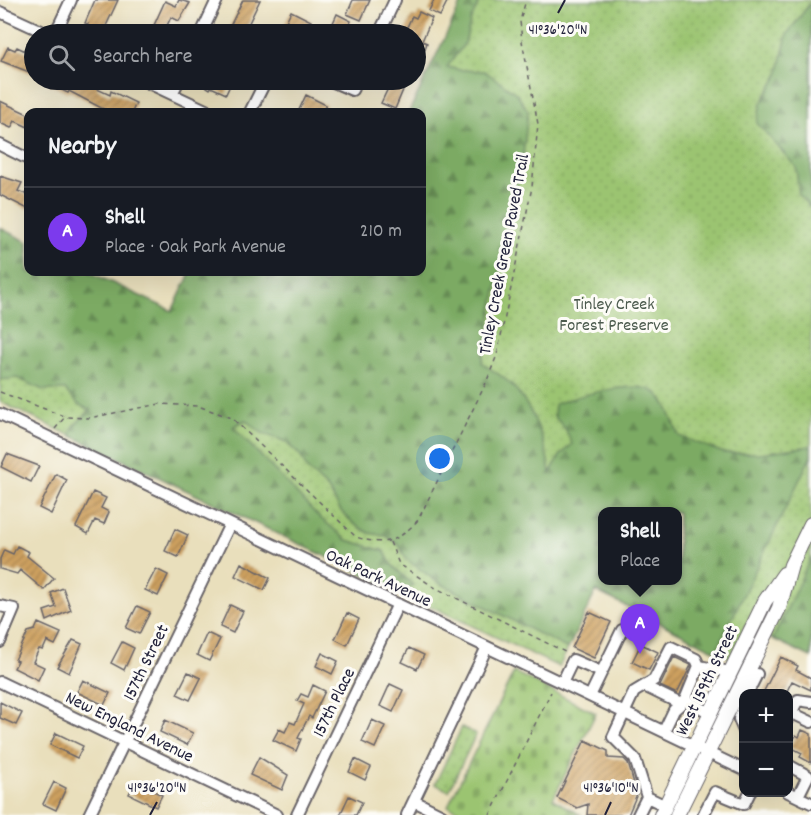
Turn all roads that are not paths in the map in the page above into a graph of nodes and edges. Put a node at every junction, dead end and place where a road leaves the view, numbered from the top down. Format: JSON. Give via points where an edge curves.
{"nodes":[{"id":1,"x":71,"y":0,"type":"edge"},
{"id":2,"x":217,"y":0,"type":"edge"},
{"id":3,"x":396,"y":0,"type":"edge"},
{"id":4,"x":1,"y":16,"type":"edge"},
{"id":5,"x":60,"y":24,"type":"edge"},
{"id":6,"x":206,"y":24,"type":"edge"},
{"id":7,"x":384,"y":24,"type":"edge"},
{"id":8,"x":24,"y":25,"type":"edge"},
{"id":9,"x":163,"y":90,"type":"edge"},
{"id":10,"x":174,"y":90,"type":"edge"},
{"id":11,"x":262,"y":90,"type":"edge"},
{"id":12,"x":172,"y":94,"type":"junction"},
{"id":13,"x":202,"y":108,"type":"edge"},
{"id":14,"x":252,"y":108,"type":"edge"},
{"id":15,"x":0,"y":145,"type":"edge"},
{"id":16,"x":24,"y":157,"type":"edge"},
{"id":17,"x":0,"y":414,"type":"edge"},
{"id":18,"x":230,"y":524,"type":"junction"},
{"id":19,"x":811,"y":524,"type":"edge"},
{"id":20,"x":791,"y":565,"type":"junction"},
{"id":21,"x":398,"y":604,"type":"junction"},
{"id":22,"x":0,"y":606,"type":"edge"},
{"id":23,"x":622,"y":630,"type":"dead end"},
{"id":24,"x":0,"y":642,"type":"edge"},
{"id":25,"x":487,"y":647,"type":"junction"},
{"id":26,"x":699,"y":666,"type":"junction"},
{"id":27,"x":601,"y":672,"type":"junction"},
{"id":28,"x":730,"y":672,"type":"junction"},
{"id":29,"x":757,"y":674,"type":"dead end"},
{"id":30,"x":0,"y":682,"type":"edge"},
{"id":31,"x":562,"y":683,"type":"junction"},
{"id":32,"x":645,"y":686,"type":"junction"},
{"id":33,"x":747,"y":689,"type":"edge"},
{"id":34,"x":748,"y":689,"type":"edge"},
{"id":35,"x":590,"y":696,"type":"junction"},
{"id":36,"x":683,"y":702,"type":"junction"},
{"id":37,"x":811,"y":702,"type":"edge"},
{"id":38,"x":739,"y":704,"type":"edge"},
{"id":39,"x":793,"y":710,"type":"edge"},
{"id":40,"x":711,"y":712,"type":"junction"},
{"id":41,"x":625,"y":713,"type":"junction"},
{"id":42,"x":793,"y":717,"type":"edge"},
{"id":43,"x":811,"y":722,"type":"edge"},
{"id":44,"x":664,"y":731,"type":"junction"},
{"id":45,"x":124,"y":741,"type":"junction"},
{"id":46,"x":694,"y":746,"type":"junction"},
{"id":47,"x":708,"y":752,"type":"junction"},
{"id":48,"x":793,"y":767,"type":"edge"},
{"id":49,"x":739,"y":768,"type":"edge"},
{"id":50,"x":793,"y":794,"type":"edge"},
{"id":51,"x":647,"y":797,"type":"junction"},
{"id":52,"x":748,"y":797,"type":"edge"},
{"id":53,"x":414,"y":801,"type":"junction"},
{"id":54,"x":811,"y":803,"type":"edge"},
{"id":55,"x":663,"y":810,"type":"edge"},
{"id":56,"x":682,"y":814,"type":"edge"},
{"id":57,"x":88,"y":815,"type":"edge"},
{"id":58,"x":277,"y":815,"type":"edge"},
{"id":59,"x":297,"y":815,"type":"edge"},
{"id":60,"x":407,"y":815,"type":"edge"},
{"id":61,"x":442,"y":815,"type":"edge"},
{"id":62,"x":638,"y":815,"type":"edge"},
{"id":63,"x":703,"y":815,"type":"edge"}],
"edges":[{"from":1,"to":5,"type":"street"},
{"from":2,"to":6,"type":"street"},
{"from":3,"to":7,"type":"street"},
{"from":4,"to":8,"type":"street"},
{"from":9,"to":12,"type":"street"},
{"from":10,"to":12,"type":"street"},
{"from":11,"to":14,"type":"street"},
{"from":12,"to":13,"type":"street"},
{"from":15,"to":16,"type":"street"},
{"from":17,"to":18,"type":"street","name":"Oak Park Avenue"},
{"from":18,"to":21,"type":"street","name":"Oak Park Avenue"},
{"from":18,"to":45,"type":"street","name":"157th Street"},
{"from":19,"to":20,"type":"main road","name":"West 159th Street"},
{"from":20,"to":28,"type":"main road","name":"West 159th Street","via":[[765,601]]},
{"from":20,"to":33,"type":"main road","name":"West 159th Street","via":[[779,608]]},
{"from":21,"to":25,"type":"street","name":"Oak Park Avenue"},
{"from":21,"to":59,"type":"street","name":"157th Place"},
{"from":22,"to":24,"type":"street","via":[[14,609]]},
{"from":23,"to":27,"type":"street"},
{"from":25,"to":31,"type":"street","name":"Oak Park Avenue"},
{"from":25,"to":53,"type":"street"},
{"from":26,"to":28,"type":"street"},
{"from":26,"to":32,"type":"street","via":[[696,659],[671,647],[654,680]]},
{"from":26,"to":36,"type":"street"},
{"from":27,"to":31,"type":"street","via":[[573,660]]},
{"from":27,"to":35,"type":"street"},
{"from":28,"to":40,"type":"main road","name":"West 159th Street"},
{"from":29,"to":34,"type":"street"},
{"from":30,"to":45,"type":"street","name":"New England Avenue"},
{"from":31,"to":35,"type":"street","name":"Oak Park Avenue"},
{"from":32,"to":36,"type":"street"},
{"from":32,"to":41,"type":"street","via":[[634,693]]},
{"from":35,"to":41,"type":"street","name":"Oak Park Avenue"},
{"from":36,"to":40,"type":"street"},
{"from":36,"to":44,"type":"street","via":[[674,710]]},
{"from":37,"to":39,"type":"street","via":[[798,700]]},
{"from":38,"to":47,"type":"main road","name":"West 159th Street"},
{"from":40,"to":46,"type":"main road","name":"West 159th Street"},
{"from":41,"to":44,"type":"street","name":"Oak Park Avenue"},
{"from":41,"to":51,"type":"street","via":[[613,737],[635,759]]},
{"from":42,"to":43,"type":"street"},
{"from":44,"to":46,"type":"street","name":"Oak Park Avenue"},
{"from":45,"to":57,"type":"street","name":"157th Street"},
{"from":45,"to":58,"type":"street","name":"New England Avenue"},
{"from":46,"to":47,"type":"street","name":"Oak Park Avenue"},
{"from":46,"to":55,"type":"main road","name":"West 159th Street"},
{"from":47,"to":49,"type":"street","name":"Oak Park Avenue"},
{"from":47,"to":56,"type":"main road","name":"West 159th Street"},
{"from":48,"to":50,"type":"street","via":[[808,776]]},
{"from":50,"to":54,"type":"street"},
{"from":51,"to":55,"type":"street"},
{"from":51,"to":62,"type":"street"},
{"from":52,"to":63,"type":"street","via":[[744,804],[715,792]]},
{"from":53,"to":60,"type":"street"},
{"from":53,"to":61,"type":"street"}]}
